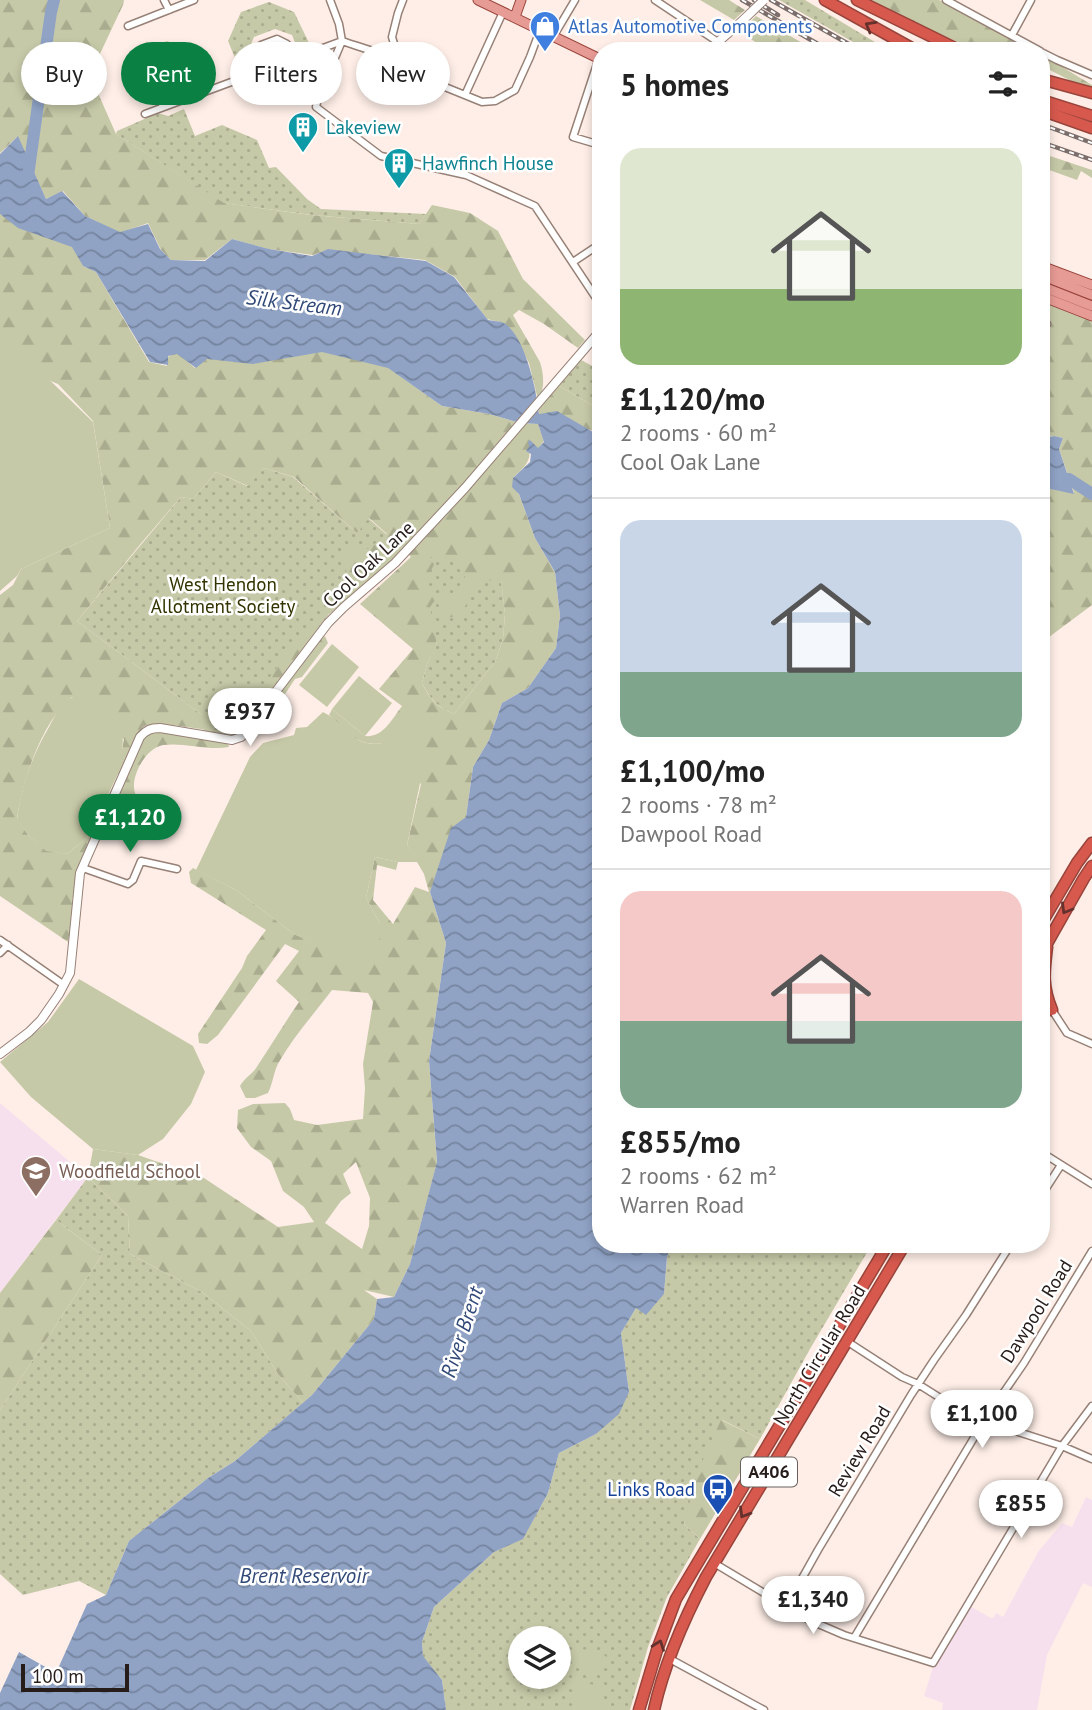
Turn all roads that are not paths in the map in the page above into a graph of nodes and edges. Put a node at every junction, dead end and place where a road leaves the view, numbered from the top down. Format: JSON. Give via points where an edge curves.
{"nodes":[{"id":1,"x":164,"y":0,"type":"edge"},
{"id":2,"x":194,"y":0,"type":"edge"},
{"id":3,"x":330,"y":0,"type":"edge"},
{"id":4,"x":403,"y":0,"type":"edge"},
{"id":5,"x":478,"y":0,"type":"edge"},
{"id":6,"x":522,"y":0,"type":"edge"},
{"id":7,"x":575,"y":0,"type":"edge"},
{"id":8,"x":655,"y":0,"type":"edge"},
{"id":9,"x":764,"y":0,"type":"edge"},
{"id":10,"x":825,"y":0,"type":"edge"},
{"id":11,"x":851,"y":0,"type":"edge"},
{"id":12,"x":857,"y":0,"type":"edge"},
{"id":13,"x":947,"y":0,"type":"edge"},
{"id":14,"x":1031,"y":0,"type":"edge"},
{"id":15,"x":169,"y":10,"type":"junction"},
{"id":16,"x":503,"y":12,"type":"junction"},
{"id":17,"x":516,"y":17,"type":"junction"},
{"id":18,"x":128,"y":26,"type":"dead end"},
{"id":19,"x":540,"y":30,"type":"junction"},
{"id":20,"x":1012,"y":35,"type":"junction"},
{"id":21,"x":553,"y":37,"type":"junction"},
{"id":22,"x":342,"y":41,"type":"junction"},
{"id":23,"x":394,"y":42,"type":"edge"},
{"id":24,"x":718,"y":42,"type":"joint"},
{"id":25,"x":901,"y":42,"type":"edge"},
{"id":26,"x":928,"y":42,"type":"edge"},
{"id":27,"x":943,"y":42,"type":"edge"},
{"id":28,"x":1025,"y":42,"type":"edge"},
{"id":29,"x":356,"y":45,"type":"edge"},
{"id":30,"x":592,"y":55,"type":"edge"},
{"id":31,"x":1050,"y":56,"type":"edge"},
{"id":32,"x":1092,"y":75,"type":"edge"},
{"id":33,"x":592,"y":79,"type":"edge"},
{"id":34,"x":1050,"y":81,"type":"edge"},
{"id":35,"x":1050,"y":87,"type":"edge"},
{"id":36,"x":450,"y":88,"type":"edge"},
{"id":37,"x":1092,"y":93,"type":"edge"},
{"id":38,"x":464,"y":95,"type":"junction"},
{"id":39,"x":1092,"y":98,"type":"edge"},
{"id":40,"x":1050,"y":103,"type":"edge"},
{"id":41,"x":169,"y":105,"type":"edge"},
{"id":42,"x":163,"y":107,"type":"joint"},
{"id":43,"x":1050,"y":113,"type":"edge"},
{"id":44,"x":145,"y":114,"type":"dead end"},
{"id":45,"x":1092,"y":116,"type":"edge"},
{"id":46,"x":1092,"y":128,"type":"edge"},
{"id":47,"x":592,"y":143,"type":"edge"},
{"id":48,"x":592,"y":249,"type":"edge"},
{"id":49,"x":573,"y":262,"type":"junction"},
{"id":50,"x":1050,"y":269,"type":"edge"},
{"id":51,"x":1050,"y":279,"type":"edge"},
{"id":52,"x":1092,"y":285,"type":"edge"},
{"id":53,"x":1050,"y":290,"type":"edge"},
{"id":54,"x":592,"y":292,"type":"edge"},
{"id":55,"x":1092,"y":295,"type":"edge"},
{"id":56,"x":1050,"y":300,"type":"edge"},
{"id":57,"x":1092,"y":306,"type":"edge"},
{"id":58,"x":1092,"y":316,"type":"edge"},
{"id":59,"x":592,"y":341,"type":"edge"},
{"id":60,"x":1092,"y":843,"type":"edge"},
{"id":61,"x":1092,"y":866,"type":"edge"},
{"id":62,"x":83,"y":868,"type":"junction"},
{"id":63,"x":177,"y":869,"type":"dead end"},
{"id":64,"x":1050,"y":909,"type":"edge"},
{"id":65,"x":1050,"y":938,"type":"edge"},
{"id":66,"x":0,"y":940,"type":"edge"},
{"id":67,"x":8,"y":945,"type":"junction"},
{"id":68,"x":0,"y":953,"type":"edge"},
{"id":69,"x":64,"y":985,"type":"junction"},
{"id":70,"x":1050,"y":1004,"type":"edge"},
{"id":71,"x":1052,"y":1010,"type":"joint"},
{"id":72,"x":1092,"y":1044,"type":"edge"},
{"id":73,"x":0,"y":1054,"type":"edge"},
{"id":74,"x":1050,"y":1158,"type":"edge"},
{"id":75,"x":1061,"y":1165,"type":"junction"},
{"id":76,"x":1050,"y":1182,"type":"edge"},
{"id":77,"x":1092,"y":1184,"type":"edge"},
{"id":78,"x":1092,"y":1251,"type":"edge"},
{"id":79,"x":883,"y":1253,"type":"edge"},
{"id":80,"x":900,"y":1253,"type":"edge"},
{"id":81,"x":1005,"y":1253,"type":"edge"},
{"id":82,"x":848,"y":1342,"type":"junction"},
{"id":83,"x":918,"y":1384,"type":"junction"},
{"id":84,"x":1092,"y":1406,"type":"edge"},
{"id":85,"x":984,"y":1421,"type":"junction"},
{"id":86,"x":1062,"y":1446,"type":"junction"},
{"id":87,"x":1092,"y":1459,"type":"edge"},
{"id":88,"x":714,"y":1563,"type":"junction"},
{"id":89,"x":786,"y":1607,"type":"junction"},
{"id":90,"x":855,"y":1638,"type":"junction"},
{"id":91,"x":670,"y":1659,"type":"junction"},
{"id":92,"x":639,"y":1710,"type":"edge"},
{"id":93,"x":654,"y":1710,"type":"edge"},
{"id":94,"x":764,"y":1710,"type":"edge"}],
"edges":[{"from":1,"to":15,"type":"street"},
{"from":2,"to":15,"type":"street"},
{"from":3,"to":22,"type":"street"},
{"from":4,"to":23,"type":"street"},
{"from":5,"to":16,"type":"main road"},
{"from":6,"to":17,"type":"main road"},
{"from":7,"to":21,"type":"street"},
{"from":8,"to":24,"type":"street"},
{"from":9,"to":24,"type":"street","bridge":true},
{"from":25,"to":10,"type":"highway","one_way":true},
{"from":11,"to":26,"type":"highway"},
{"from":12,"to":27,"type":"highway"},
{"from":13,"to":20,"type":"street"},
{"from":14,"to":20,"type":"street"},
{"from":15,"to":18,"type":"street"},
{"from":16,"to":17,"type":"main road"},
{"from":16,"to":38,"type":"street"},
{"from":17,"to":19,"type":"main road"},
{"from":19,"to":21,"type":"main road"},
{"from":19,"to":38,"type":"street","via":[[515,90],[487,103]]},
{"from":20,"to":28,"type":"street"},
{"from":21,"to":30,"type":"main road"},
{"from":22,"to":29,"type":"street"},
{"from":22,"to":49,"type":"street","via":[[316,107],[381,156],[466,175],[536,206]]},
{"from":31,"to":32,"type":"street"},
{"from":33,"to":47,"type":"street","via":[[573,137]]},
{"from":34,"to":37,"type":"highway"},
{"from":35,"to":39,"type":"highway"},
{"from":36,"to":38,"type":"street"},
{"from":40,"to":45,"type":"highway"},
{"from":41,"to":42,"type":"street"},
{"from":42,"to":44,"type":"street"},
{"from":43,"to":46,"type":"highway"},
{"from":48,"to":49,"type":"street"},
{"from":49,"to":54,"type":"street"},
{"from":50,"to":52,"type":"main road"},
{"from":51,"to":55,"type":"main road"},
{"from":53,"to":57,"type":"main road"},
{"from":56,"to":58,"type":"main road"},
{"from":59,"to":62,"type":"street","name":"Cool Oak Lane","via":[[395,563],[328,623],[241,737],[232,740],[160,728],[144,732]]},
{"from":60,"to":64,"type":"highway"},
{"from":61,"to":65,"type":"highway","one_way":true},
{"from":62,"to":63,"type":"street","via":[[128,884],[141,861]]},
{"from":62,"to":69,"type":"street","name":"Cool Oak Lane","via":[[70,973]]},
{"from":66,"to":67,"type":"street"},
{"from":67,"to":68,"type":"street"},
{"from":67,"to":69,"type":"street"},
{"from":69,"to":73,"type":"street","name":"Cool Oak Lane","via":[[41,1020]]},
{"from":70,"to":71,"type":"highway"},
{"from":71,"to":72,"type":"street","via":[[1067,1033]]},
{"from":74,"to":75,"type":"street"},
{"from":75,"to":76,"type":"street"},
{"from":75,"to":77,"type":"street"},
{"from":78,"to":85,"type":"street","name":"Dawpool Road"},
{"from":92,"to":79,"type":"highway","name":"North Circular Road","number":"A406","one_way":true,"via":[[676,1599]]},
{"from":80,"to":82,"type":"highway","name":"North Circular Road","number":"A406"},
{"from":81,"to":83,"type":"street","name":"Review Road"},
{"from":82,"to":83,"type":"street"},
{"from":82,"to":88,"type":"highway","name":"North Circular Road","number":"A406","one_way":true},
{"from":83,"to":85,"type":"street"},
{"from":83,"to":89,"type":"street","name":"Review Road"},
{"from":84,"to":86,"type":"street"},
{"from":85,"to":86,"type":"street"},
{"from":85,"to":90,"type":"street","name":"Dawpool Road"},
{"from":86,"to":87,"type":"street"},
{"from":86,"to":90,"type":"street","via":[[933,1663]]},
{"from":88,"to":89,"type":"street"},
{"from":88,"to":91,"type":"highway","name":"North Circular Road","number":"A406"},
{"from":89,"to":90,"type":"street"},
{"from":91,"to":93,"type":"highway","name":"North Circular Road","number":"A406"},
{"from":91,"to":94,"type":"street"}]}
